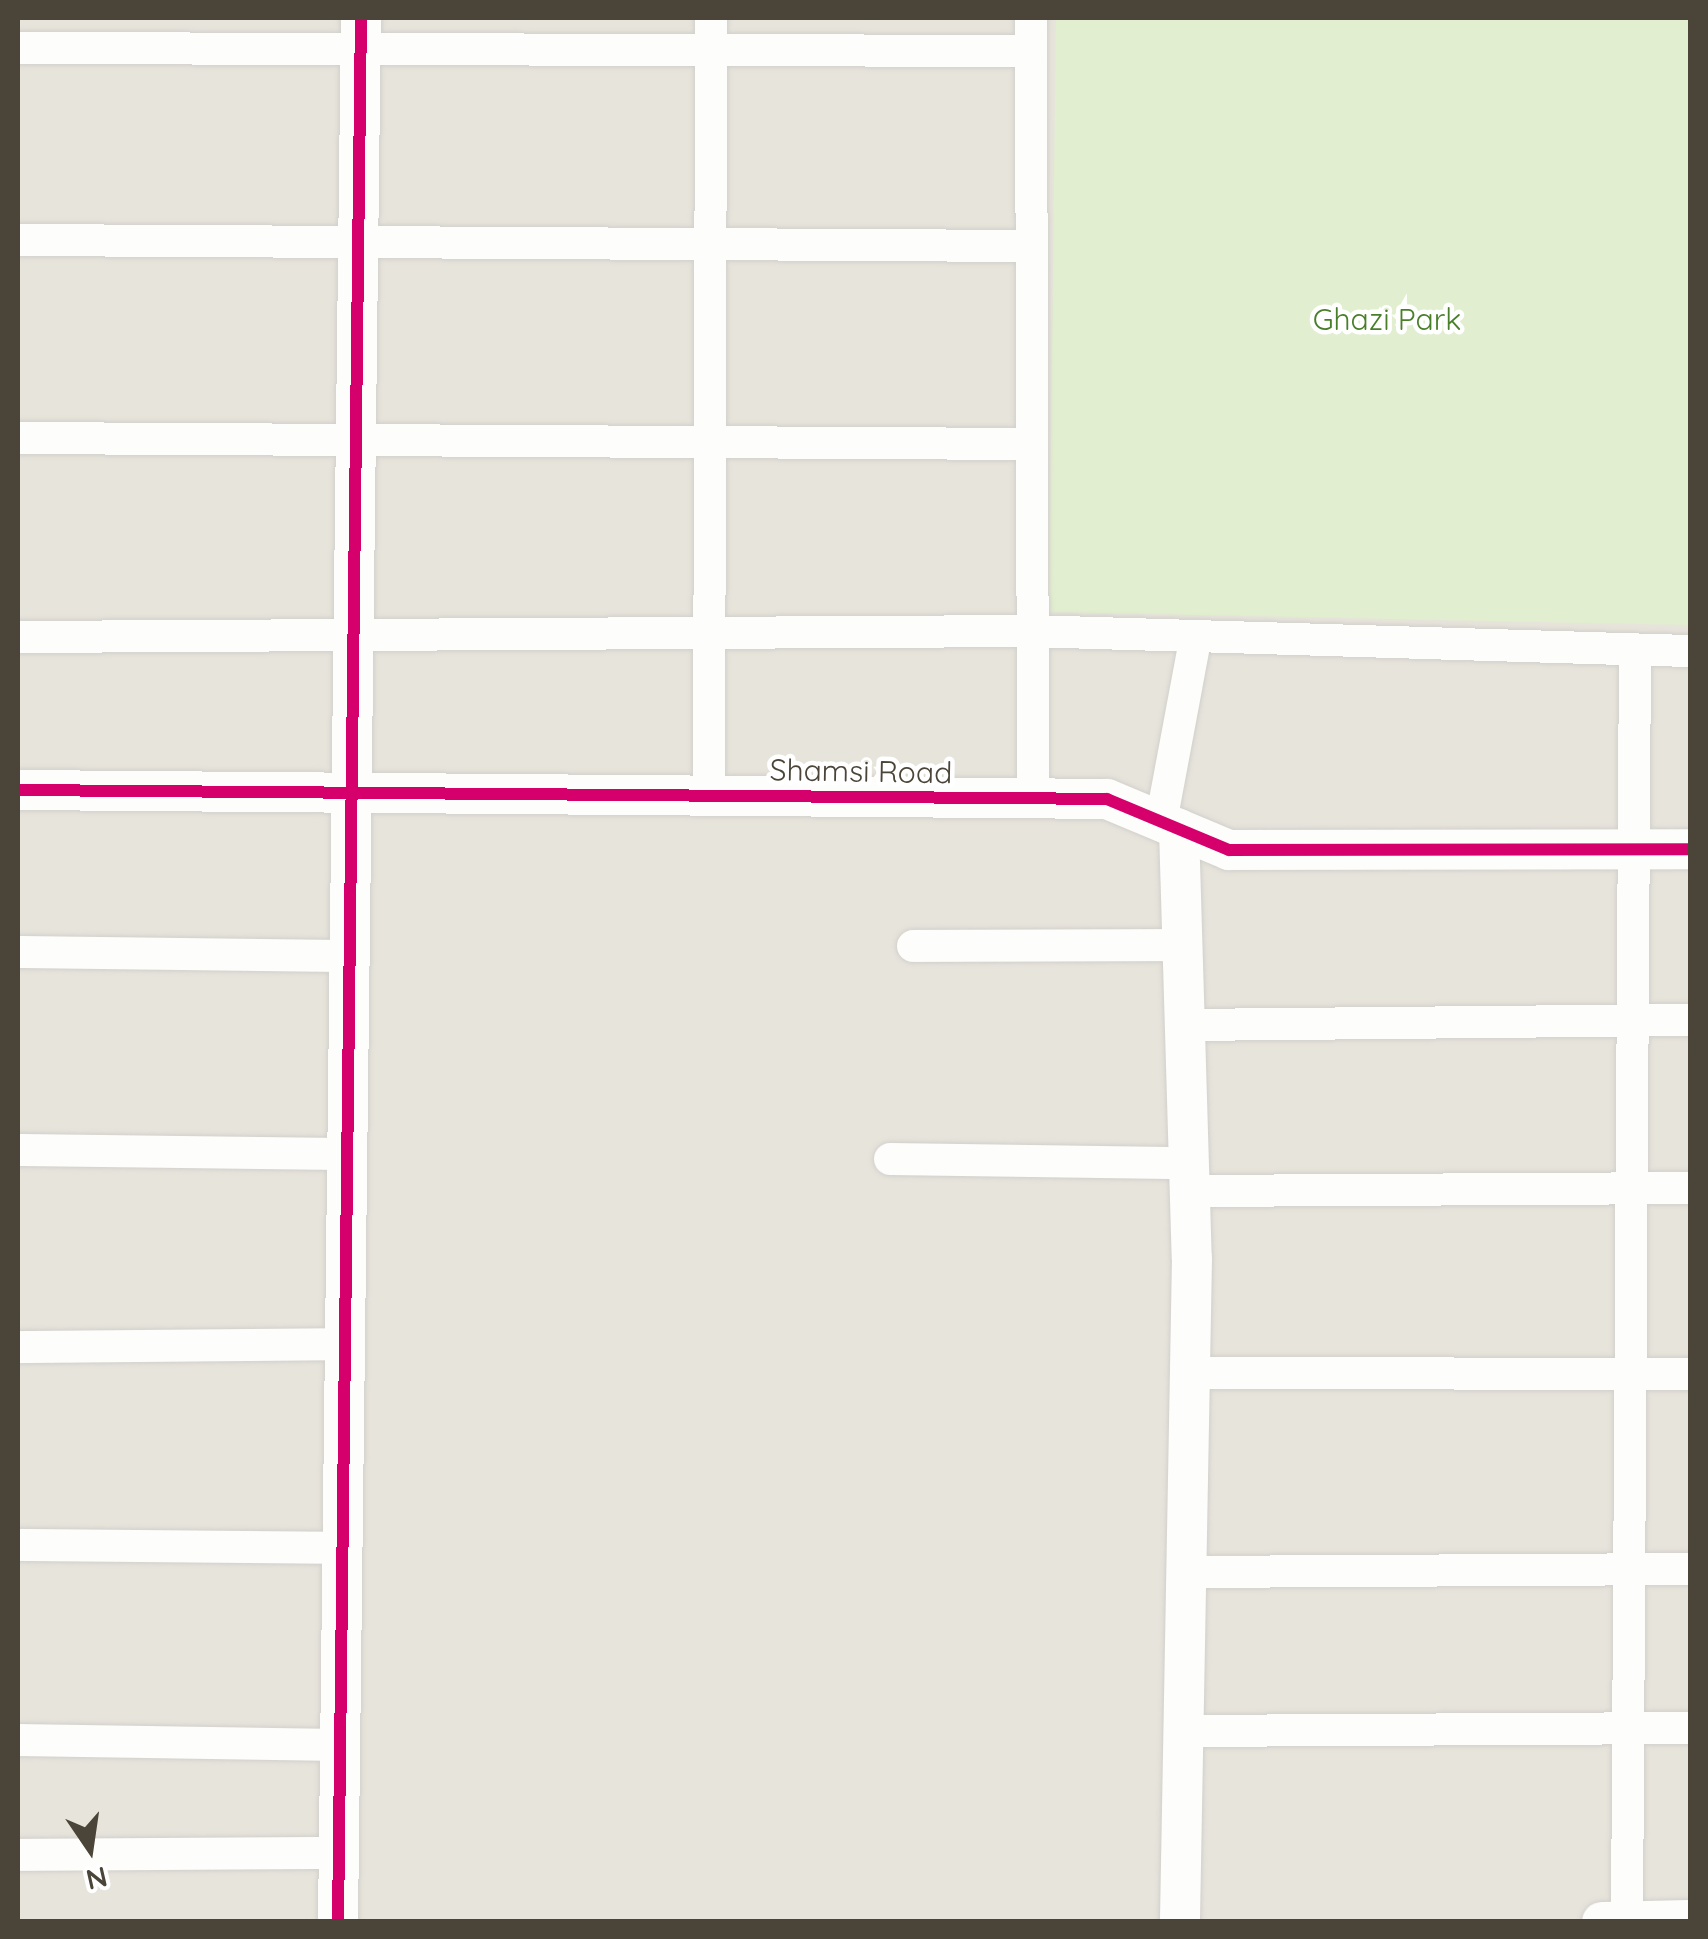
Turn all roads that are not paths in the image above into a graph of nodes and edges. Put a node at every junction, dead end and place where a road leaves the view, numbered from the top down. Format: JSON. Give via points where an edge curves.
{"nodes":[{"id":1,"x":711,"y":18,"type":"edge"},
{"id":2,"x":1030,"y":18,"type":"edge"},
{"id":3,"x":360,"y":33,"type":"edge"},
{"id":4,"x":18,"y":48,"type":"edge"},
{"id":5,"x":710,"y":50,"type":"junction"},
{"id":6,"x":1030,"y":51,"type":"junction"},
{"id":7,"x":18,"y":240,"type":"edge"},
{"id":8,"x":357,"y":242,"type":"junction"},
{"id":9,"x":710,"y":244,"type":"junction"},
{"id":10,"x":1029,"y":246,"type":"junction"},
{"id":11,"x":18,"y":438,"type":"edge"},
{"id":12,"x":354,"y":440,"type":"junction"},
{"id":13,"x":710,"y":442,"type":"junction"},
{"id":14,"x":1028,"y":444,"type":"junction"},
{"id":15,"x":1030,"y":631,"type":"junction"},
{"id":16,"x":350,"y":634,"type":"junction"},
{"id":17,"x":18,"y":637,"type":"edge"},
{"id":18,"x":709,"y":638,"type":"junction"},
{"id":19,"x":1194,"y":642,"type":"junction"},
{"id":20,"x":1635,"y":650,"type":"junction"},
{"id":21,"x":1690,"y":651,"type":"edge"},
{"id":22,"x":18,"y":790,"type":"edge"},
{"id":23,"x":347,"y":790,"type":"junction"},
{"id":24,"x":709,"y":794,"type":"junction"},
{"id":25,"x":1034,"y":797,"type":"junction"},
{"id":26,"x":1170,"y":826,"type":"junction"},
{"id":27,"x":1690,"y":848,"type":"edge"},
{"id":28,"x":1636,"y":849,"type":"junction"},
{"id":29,"x":913,"y":946,"type":"dead end"},
{"id":30,"x":1182,"y":946,"type":"junction"},
{"id":31,"x":18,"y":952,"type":"edge"},
{"id":32,"x":346,"y":956,"type":"junction"},
{"id":33,"x":1690,"y":1020,"type":"edge"},
{"id":34,"x":1636,"y":1021,"type":"junction"},
{"id":35,"x":1184,"y":1025,"type":"junction"},
{"id":36,"x":18,"y":1150,"type":"edge"},
{"id":37,"x":344,"y":1154,"type":"junction"},
{"id":38,"x":890,"y":1159,"type":"dead end"},
{"id":39,"x":1189,"y":1177,"type":"junction"},
{"id":40,"x":1635,"y":1188,"type":"junction"},
{"id":41,"x":1690,"y":1188,"type":"edge"},
{"id":42,"x":342,"y":1344,"type":"junction"},
{"id":43,"x":18,"y":1347,"type":"edge"},
{"id":44,"x":1190,"y":1373,"type":"junction"},
{"id":45,"x":1634,"y":1374,"type":"junction"},
{"id":46,"x":1690,"y":1374,"type":"edge"},
{"id":47,"x":18,"y":1545,"type":"edge"},
{"id":48,"x":340,"y":1548,"type":"junction"},
{"id":49,"x":1633,"y":1570,"type":"junction"},
{"id":50,"x":1690,"y":1570,"type":"edge"},
{"id":51,"x":1186,"y":1572,"type":"junction"},
{"id":52,"x":1630,"y":1728,"type":"junction"},
{"id":53,"x":1690,"y":1728,"type":"edge"},
{"id":54,"x":1183,"y":1731,"type":"junction"},
{"id":55,"x":18,"y":1740,"type":"edge"},
{"id":56,"x":339,"y":1746,"type":"junction"},
{"id":57,"x":338,"y":1853,"type":"junction"},
{"id":58,"x":18,"y":1855,"type":"edge"},
{"id":59,"x":1690,"y":1920,"type":"edge"},
{"id":60,"x":1627,"y":1921,"type":"edge"},
{"id":61,"x":338,"y":1922,"type":"edge"},
{"id":62,"x":1180,"y":1922,"type":"edge"},
{"id":63,"x":1602,"y":1922,"type":"edge"}],
"edges":[{"from":1,"to":5,"type":"street"},
{"from":2,"to":6,"type":"street"},
{"from":3,"to":4,"type":"street"},
{"from":3,"to":5,"type":"street"},
{"from":3,"to":8,"type":"street"},
{"from":5,"to":6,"type":"street"},
{"from":5,"to":9,"type":"street"},
{"from":6,"to":10,"type":"street"},
{"from":7,"to":8,"type":"street"},
{"from":8,"to":9,"type":"street"},
{"from":8,"to":12,"type":"street"},
{"from":9,"to":10,"type":"street"},
{"from":9,"to":13,"type":"street"},
{"from":10,"to":14,"type":"street"},
{"from":11,"to":12,"type":"street"},
{"from":12,"to":13,"type":"street"},
{"from":12,"to":16,"type":"street"},
{"from":13,"to":14,"type":"street"},
{"from":13,"to":18,"type":"street"},
{"from":14,"to":15,"type":"street"},
{"from":15,"to":18,"type":"street"},
{"from":15,"to":19,"type":"street"},
{"from":15,"to":25,"type":"street"},
{"from":16,"to":17,"type":"street"},
{"from":16,"to":18,"type":"street"},
{"from":16,"to":23,"type":"street"},
{"from":18,"to":24,"type":"street"},
{"from":19,"to":20,"type":"street"},
{"from":19,"to":26,"type":"street"},
{"from":20,"to":21,"type":"street"},
{"from":20,"to":28,"type":"street"},
{"from":22,"to":23,"type":"street","name":"Shamsi Road"},
{"from":23,"to":24,"type":"street","name":"Shamsi Road"},
{"from":23,"to":32,"type":"street"},
{"from":24,"to":25,"type":"street","name":"Shamsi Road"},
{"from":25,"to":26,"type":"street","name":"Shamsi Road","via":[[1107,799]]},
{"from":26,"to":28,"type":"street","name":"Shamsi Road","via":[[1229,850]]},
{"from":26,"to":30,"type":"street"},
{"from":27,"to":28,"type":"street","name":"Shamsi Road"},
{"from":28,"to":34,"type":"street"},
{"from":29,"to":30,"type":"street"},
{"from":30,"to":35,"type":"street"},
{"from":31,"to":32,"type":"street"},
{"from":32,"to":37,"type":"street"},
{"from":33,"to":34,"type":"street"},
{"from":34,"to":35,"type":"street"},
{"from":34,"to":40,"type":"street"},
{"from":35,"to":39,"type":"street"},
{"from":36,"to":37,"type":"street"},
{"from":37,"to":42,"type":"street"},
{"from":38,"to":39,"type":"street"},
{"from":39,"to":40,"type":"street"},
{"from":39,"to":44,"type":"street"},
{"from":40,"to":41,"type":"street"},
{"from":40,"to":45,"type":"street"},
{"from":42,"to":43,"type":"street"},
{"from":42,"to":48,"type":"street"},
{"from":44,"to":45,"type":"street"},
{"from":44,"to":51,"type":"street"},
{"from":45,"to":46,"type":"street"},
{"from":45,"to":49,"type":"street"},
{"from":47,"to":48,"type":"street"},
{"from":48,"to":56,"type":"street"},
{"from":49,"to":50,"type":"street"},
{"from":49,"to":51,"type":"street"},
{"from":49,"to":52,"type":"street"},
{"from":51,"to":54,"type":"street"},
{"from":52,"to":53,"type":"street"},
{"from":52,"to":54,"type":"street"},
{"from":52,"to":60,"type":"street"},
{"from":54,"to":62,"type":"street"},
{"from":55,"to":56,"type":"street"},
{"from":56,"to":57,"type":"street"},
{"from":57,"to":58,"type":"street"},
{"from":57,"to":61,"type":"street"},
{"from":59,"to":60,"type":"street"},
{"from":60,"to":63,"type":"street"}]}
